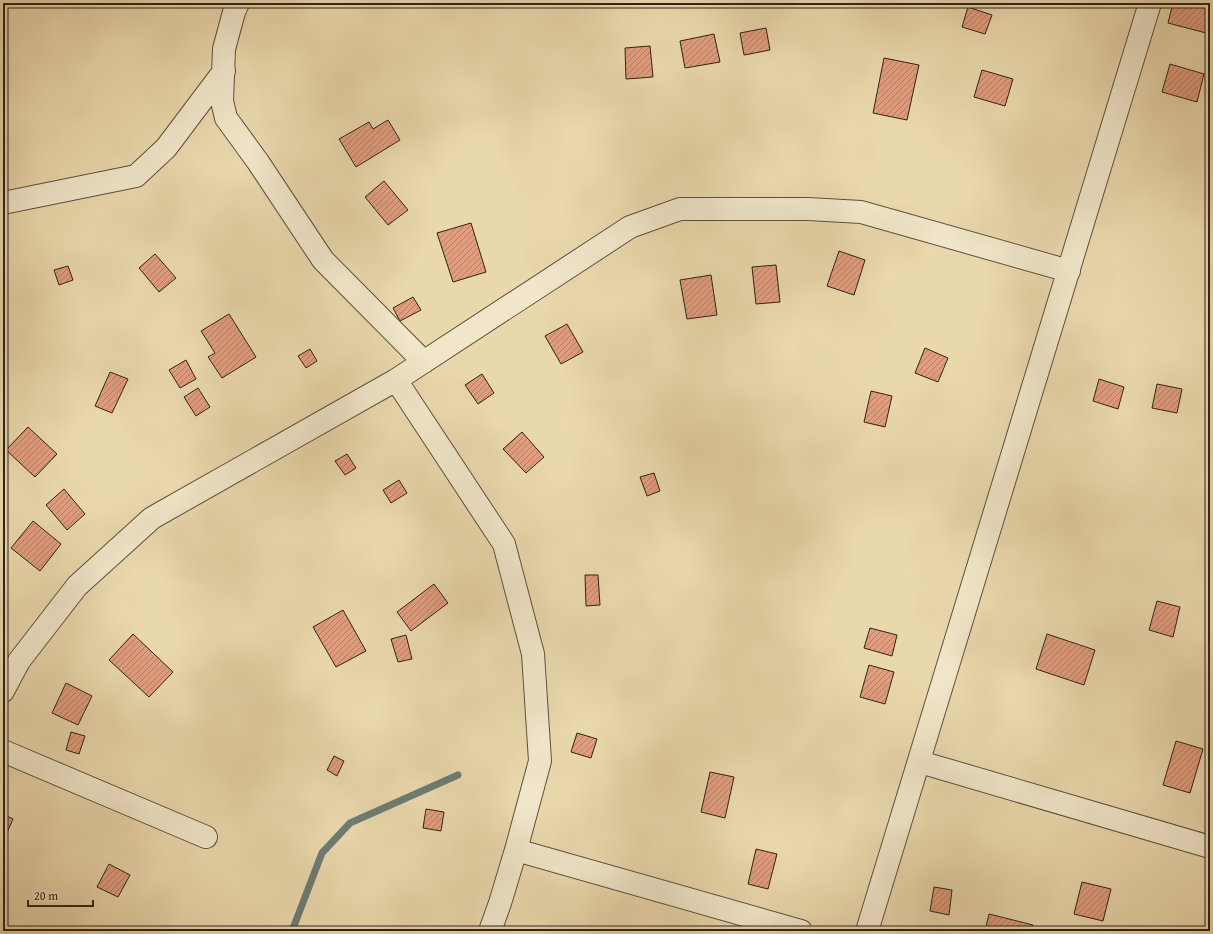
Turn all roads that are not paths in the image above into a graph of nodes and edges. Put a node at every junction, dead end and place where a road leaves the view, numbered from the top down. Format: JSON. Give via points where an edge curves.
{"nodes":[{"id":1,"x":238,"y":3,"type":"edge"},
{"id":2,"x":1150,"y":3,"type":"edge"},
{"id":3,"x":224,"y":71,"type":"junction"},
{"id":4,"x":3,"y":203,"type":"edge"},
{"id":5,"x":1069,"y":271,"type":"junction"},
{"id":6,"x":424,"y":362,"type":"junction"},
{"id":7,"x":396,"y":380,"type":"junction"},
{"id":8,"x":3,"y":691,"type":"edge"},
{"id":9,"x":3,"y":751,"type":"edge"},
{"id":10,"x":920,"y":762,"type":"junction"},
{"id":11,"x":206,"y":837,"type":"dead end"},
{"id":12,"x":1210,"y":847,"type":"edge"},
{"id":13,"x":516,"y":850,"type":"junction"},
{"id":14,"x":490,"y":931,"type":"edge"},
{"id":15,"x":801,"y":931,"type":"edge"},
{"id":16,"x":867,"y":931,"type":"edge"}],
"edges":[{"from":1,"to":3,"type":"street","via":[[224,49]]},
{"from":2,"to":5,"type":"street"},
{"from":3,"to":4,"type":"street","via":[[166,148],[136,176]]},
{"from":3,"to":6,"type":"street","via":[[222,101],[226,118],[323,260]]},
{"from":5,"to":6,"type":"street","via":[[861,212],[808,209],[680,210],[630,227]]},
{"from":5,"to":10,"type":"street"},
{"from":6,"to":7,"type":"street"},
{"from":7,"to":8,"type":"street","via":[[152,518],[77,586],[19,661]]},
{"from":7,"to":13,"type":"street","via":[[504,544],[533,654],[540,761]]},
{"from":9,"to":11,"type":"street"},
{"from":10,"to":12,"type":"street"},
{"from":10,"to":16,"type":"street"},
{"from":13,"to":14,"type":"street"},
{"from":13,"to":15,"type":"street"}]}
